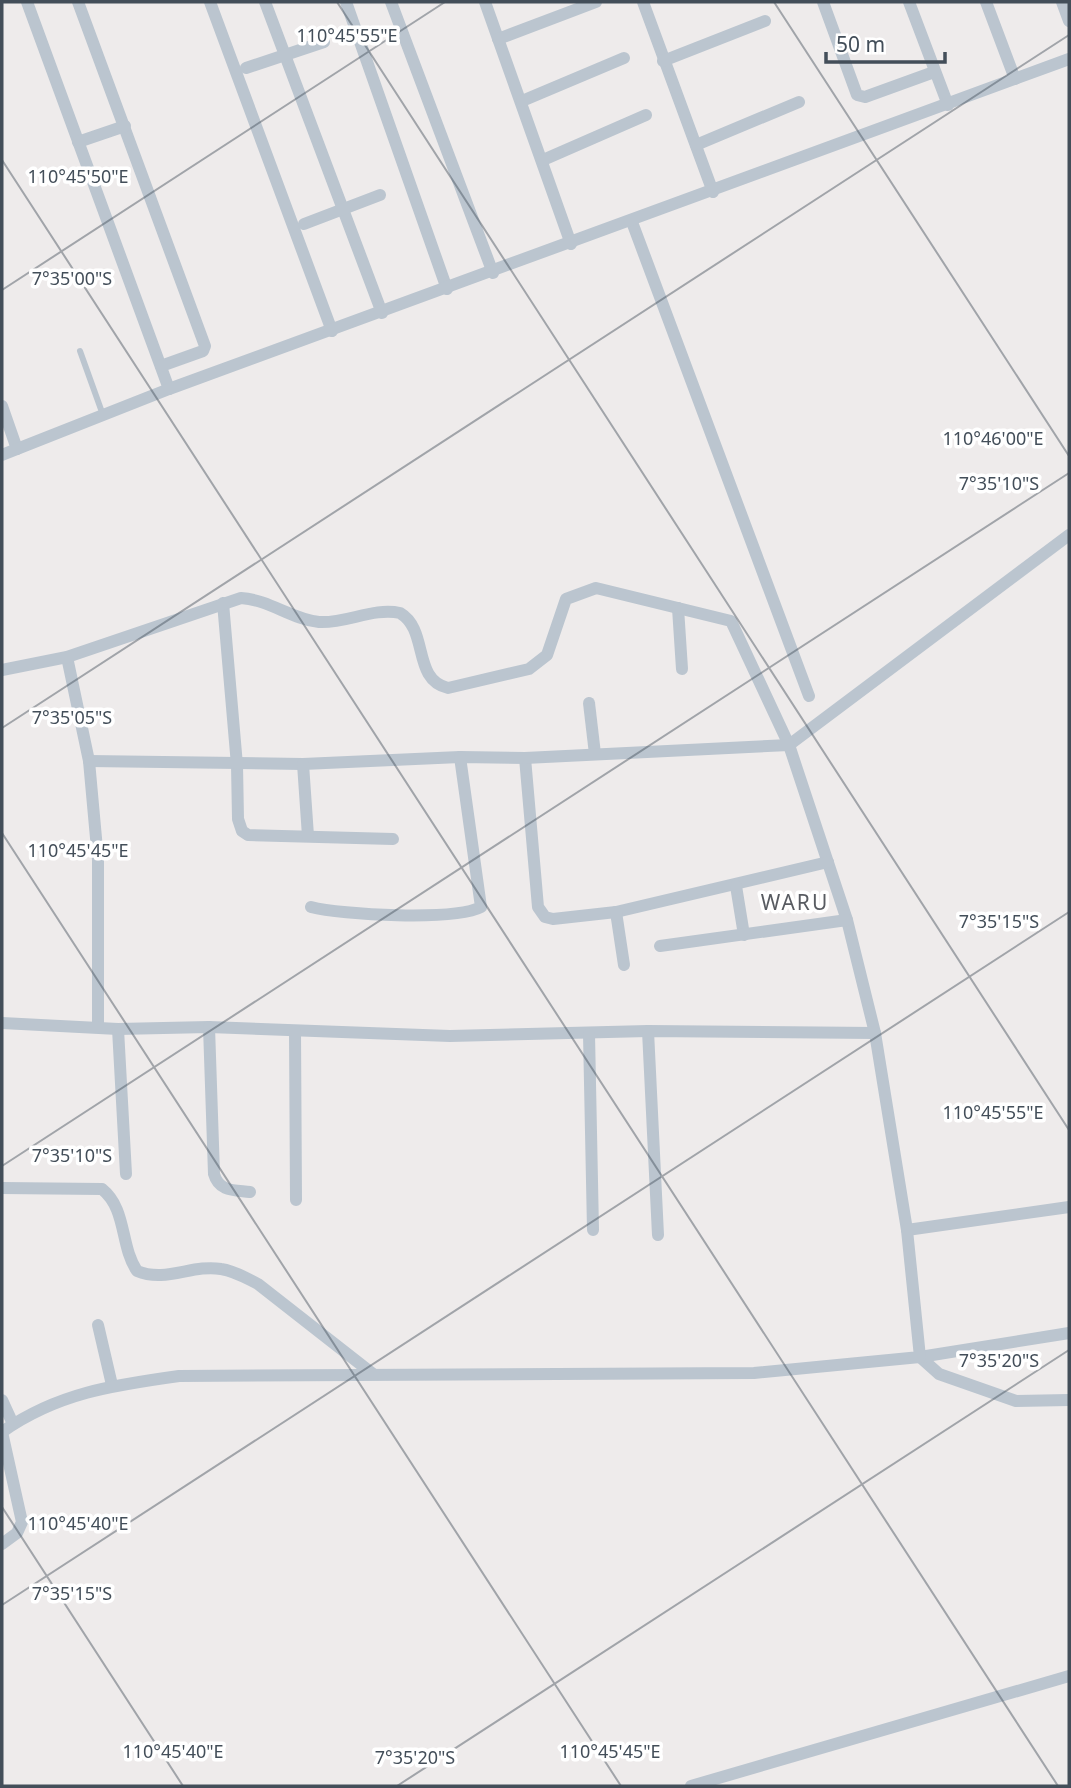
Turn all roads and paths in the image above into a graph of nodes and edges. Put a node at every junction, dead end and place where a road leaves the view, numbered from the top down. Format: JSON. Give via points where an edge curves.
{"nodes":[{"id":1,"x":27,"y":2,"type":"edge"},
{"id":2,"x":78,"y":2,"type":"edge"},
{"id":3,"x":210,"y":2,"type":"edge"},
{"id":4,"x":265,"y":2,"type":"edge"},
{"id":5,"x":346,"y":2,"type":"edge"},
{"id":6,"x":391,"y":2,"type":"edge"},
{"id":7,"x":485,"y":2,"type":"edge"},
{"id":8,"x":596,"y":2,"type":"edge"},
{"id":9,"x":643,"y":2,"type":"edge"},
{"id":10,"x":823,"y":2,"type":"edge"},
{"id":11,"x":909,"y":2,"type":"edge"},
{"id":12,"x":986,"y":2,"type":"edge"},
{"id":13,"x":1062,"y":2,"type":"edge"},
{"id":14,"x":765,"y":21,"type":"dead end"},
{"id":15,"x":1069,"y":21,"type":"edge"},
{"id":16,"x":498,"y":39,"type":"junction"},
{"id":17,"x":324,"y":42,"type":"dead end"},
{"id":18,"x":285,"y":55,"type":"junction"},
{"id":19,"x":624,"y":58,"type":"dead end"},
{"id":20,"x":1069,"y":59,"type":"edge"},
{"id":21,"x":663,"y":61,"type":"junction"},
{"id":22,"x":246,"y":68,"type":"dead end"},
{"id":23,"x":934,"y":72,"type":"junction"},
{"id":24,"x":1014,"y":79,"type":"junction"},
{"id":25,"x":522,"y":101,"type":"junction"},
{"id":26,"x":799,"y":102,"type":"dead end"},
{"id":27,"x":948,"y":105,"type":"junction"},
{"id":28,"x":646,"y":115,"type":"dead end"},
{"id":29,"x":124,"y":126,"type":"junction"},
{"id":30,"x":78,"y":142,"type":"junction"},
{"id":31,"x":696,"y":145,"type":"junction"},
{"id":32,"x":543,"y":160,"type":"junction"},
{"id":33,"x":713,"y":192,"type":"junction"},
{"id":34,"x":380,"y":195,"type":"dead end"},
{"id":35,"x":343,"y":209,"type":"junction"},
{"id":36,"x":632,"y":222,"type":"junction"},
{"id":37,"x":304,"y":224,"type":"dead end"},
{"id":38,"x":570,"y":244,"type":"junction"},
{"id":39,"x":493,"y":272,"type":"junction"},
{"id":40,"x":447,"y":289,"type":"junction"},
{"id":41,"x":382,"y":313,"type":"junction"},
{"id":42,"x":332,"y":331,"type":"junction"},
{"id":43,"x":80,"y":351,"type":"dead end"},
{"id":44,"x":161,"y":366,"type":"junction"},
{"id":45,"x":169,"y":389,"type":"junction"},
{"id":46,"x":2,"y":406,"type":"edge"},
{"id":47,"x":103,"y":415,"type":"junction"},
{"id":48,"x":17,"y":449,"type":"junction"},
{"id":49,"x":2,"y":456,"type":"edge"},
{"id":50,"x":1069,"y":535,"type":"edge"},
{"id":51,"x":223,"y":603,"type":"junction"},
{"id":52,"x":678,"y":608,"type":"junction"},
{"id":53,"x":67,"y":657,"type":"junction"},
{"id":54,"x":682,"y":669,"type":"dead end"},
{"id":55,"x":2,"y":670,"type":"edge"},
{"id":56,"x":810,"y":696,"type":"dead end"},
{"id":57,"x":589,"y":703,"type":"dead end"},
{"id":58,"x":789,"y":745,"type":"junction"},
{"id":59,"x":595,"y":754,"type":"junction"},
{"id":60,"x":460,"y":757,"type":"junction"},
{"id":61,"x":525,"y":758,"type":"junction"},
{"id":62,"x":89,"y":761,"type":"junction"},
{"id":63,"x":303,"y":764,"type":"junction"},
{"id":64,"x":237,"y":765,"type":"junction"},
{"id":65,"x":308,"y":836,"type":"junction"},
{"id":66,"x":393,"y":839,"type":"dead end"},
{"id":67,"x":828,"y":862,"type":"junction"},
{"id":68,"x":736,"y":886,"type":"junction"},
{"id":69,"x":311,"y":907,"type":"dead end"},
{"id":70,"x":616,"y":912,"type":"junction"},
{"id":71,"x":847,"y":920,"type":"junction"},
{"id":72,"x":744,"y":935,"type":"junction"},
{"id":73,"x":660,"y":946,"type":"dead end"},
{"id":74,"x":624,"y":965,"type":"dead end"},
{"id":75,"x":873,"y":1022,"type":"junction"},
{"id":76,"x":2,"y":1023,"type":"edge"},
{"id":77,"x":98,"y":1027,"type":"junction"},
{"id":78,"x":209,"y":1027,"type":"junction"},
{"id":79,"x":118,"y":1029,"type":"junction"},
{"id":80,"x":295,"y":1031,"type":"junction"},
{"id":81,"x":648,"y":1031,"type":"junction"},
{"id":82,"x":589,"y":1034,"type":"junction"},
{"id":83,"x":126,"y":1174,"type":"dead end"},
{"id":84,"x":2,"y":1188,"type":"edge"},
{"id":85,"x":250,"y":1192,"type":"dead end"},
{"id":86,"x":296,"y":1200,"type":"dead end"},
{"id":87,"x":1069,"y":1208,"type":"edge"},
{"id":88,"x":593,"y":1230,"type":"dead end"},
{"id":89,"x":907,"y":1230,"type":"junction"},
{"id":90,"x":658,"y":1235,"type":"dead end"},
{"id":91,"x":98,"y":1325,"type":"dead end"},
{"id":92,"x":1069,"y":1333,"type":"edge"},
{"id":93,"x":920,"y":1357,"type":"junction"},
{"id":94,"x":373,"y":1374,"type":"junction"},
{"id":95,"x":112,"y":1385,"type":"junction"},
{"id":96,"x":2,"y":1400,"type":"edge"},
{"id":97,"x":1069,"y":1401,"type":"edge"},
{"id":98,"x":5,"y":1429,"type":"edge"},
{"id":99,"x":2,"y":1544,"type":"edge"},
{"id":100,"x":1069,"y":1676,"type":"edge"},
{"id":101,"x":691,"y":1786,"type":"edge"}],
"edges":[{"from":1,"to":30,"type":"street"},
{"from":2,"to":29,"type":"street"},
{"from":3,"to":42,"type":"street"},
{"from":4,"to":18,"type":"street"},
{"from":5,"to":40,"type":"street"},
{"from":6,"to":39,"type":"street"},
{"from":7,"to":16,"type":"street"},
{"from":8,"to":16,"type":"street"},
{"from":9,"to":21,"type":"street"},
{"from":10,"to":23,"type":"street","via":[[857,95],[865,97]]},
{"from":11,"to":23,"type":"street"},
{"from":12,"to":24,"type":"street"},
{"from":13,"to":15,"type":"street"},
{"from":14,"to":21,"type":"street"},
{"from":16,"to":25,"type":"street"},
{"from":17,"to":18,"type":"street"},
{"from":18,"to":22,"type":"street"},
{"from":18,"to":35,"type":"street"},
{"from":19,"to":25,"type":"street"},
{"from":20,"to":24,"type":"street"},
{"from":21,"to":31,"type":"street"},
{"from":23,"to":27,"type":"street"},
{"from":24,"to":27,"type":"street"},
{"from":25,"to":32,"type":"street"},
{"from":26,"to":31,"type":"street"},
{"from":27,"to":33,"type":"street"},
{"from":28,"to":32,"type":"street"},
{"from":29,"to":30,"type":"street"},
{"from":29,"to":44,"type":"street","via":[[205,346],[203,351]]},
{"from":30,"to":44,"type":"street"},
{"from":31,"to":33,"type":"street"},
{"from":32,"to":38,"type":"street"},
{"from":33,"to":36,"type":"street"},
{"from":34,"to":35,"type":"street"},
{"from":35,"to":37,"type":"street"},
{"from":35,"to":41,"type":"street"},
{"from":36,"to":38,"type":"street"},
{"from":36,"to":56,"type":"street"},
{"from":38,"to":39,"type":"street"},
{"from":39,"to":40,"type":"street"},
{"from":40,"to":41,"type":"street"},
{"from":41,"to":42,"type":"street"},
{"from":42,"to":45,"type":"street"},
{"from":43,"to":47,"type":"lane"},
{"from":44,"to":45,"type":"street"},
{"from":45,"to":47,"type":"street"},
{"from":46,"to":48,"type":"street"},
{"from":47,"to":48,"type":"street"},
{"from":48,"to":49,"type":"street"},
{"from":50,"to":58,"type":"street"},
{"from":51,"to":52,"type":"street","via":[[252,598],[294,616],[323,622],[400,613],[412,624],[431,680],[441,687],[456,688],[539,663],[552,644],[561,607],[572,595],[606,589]]},
{"from":51,"to":53,"type":"street"},
{"from":51,"to":64,"type":"street"},
{"from":52,"to":54,"type":"street"},
{"from":52,"to":58,"type":"street","via":[[735,624]]},
{"from":53,"to":55,"type":"street"},
{"from":53,"to":62,"type":"street"},
{"from":57,"to":59,"type":"street"},
{"from":58,"to":59,"type":"street"},
{"from":58,"to":67,"type":"street"},
{"from":59,"to":61,"type":"street"},
{"from":60,"to":61,"type":"street"},
{"from":60,"to":63,"type":"street"},
{"from":60,"to":69,"type":"street","via":[[481,907],[438,915],[334,913]]},
{"from":61,"to":70,"type":"street","via":[[539,911],[553,919]]},
{"from":62,"to":64,"type":"street"},
{"from":62,"to":77,"type":"street","via":[[99,860]]},
{"from":63,"to":64,"type":"street"},
{"from":63,"to":65,"type":"street"},
{"from":64,"to":65,"type":"street","via":[[238,819],[244,834]]},
{"from":65,"to":66,"type":"street"},
{"from":67,"to":68,"type":"street"},
{"from":67,"to":71,"type":"street"},
{"from":68,"to":70,"type":"street"},
{"from":68,"to":72,"type":"street"},
{"from":70,"to":74,"type":"street"},
{"from":71,"to":72,"type":"street"},
{"from":71,"to":75,"type":"street"},
{"from":72,"to":73,"type":"street"},
{"from":75,"to":81,"type":"street"},
{"from":75,"to":89,"type":"street"},
{"from":76,"to":77,"type":"street"},
{"from":77,"to":79,"type":"street"},
{"from":78,"to":79,"type":"street"},
{"from":78,"to":80,"type":"street"},
{"from":78,"to":85,"type":"street","via":[[216,1182],[225,1189]]},
{"from":79,"to":83,"type":"street"},
{"from":80,"to":82,"type":"street"},
{"from":80,"to":86,"type":"street"},
{"from":81,"to":82,"type":"street"},
{"from":81,"to":90,"type":"street"},
{"from":82,"to":88,"type":"street"},
{"from":84,"to":94,"type":"street","via":[[102,1189],[117,1209],[137,1271],[157,1277],[207,1269],[239,1274]]},
{"from":87,"to":89,"type":"street"},
{"from":89,"to":93,"type":"street"},
{"from":91,"to":95,"type":"street"},
{"from":92,"to":93,"type":"street"},
{"from":93,"to":94,"type":"street","via":[[754,1373]]},
{"from":93,"to":97,"type":"street","via":[[939,1374],[1016,1401]]},
{"from":94,"to":95,"type":"street","via":[[180,1376]]},
{"from":95,"to":98,"type":"street","via":[[48,1404]]},
{"from":96,"to":98,"type":"street"},
{"from":98,"to":99,"type":"street","via":[[22,1522],[17,1533]]},
{"from":100,"to":101,"type":"street"}]}
